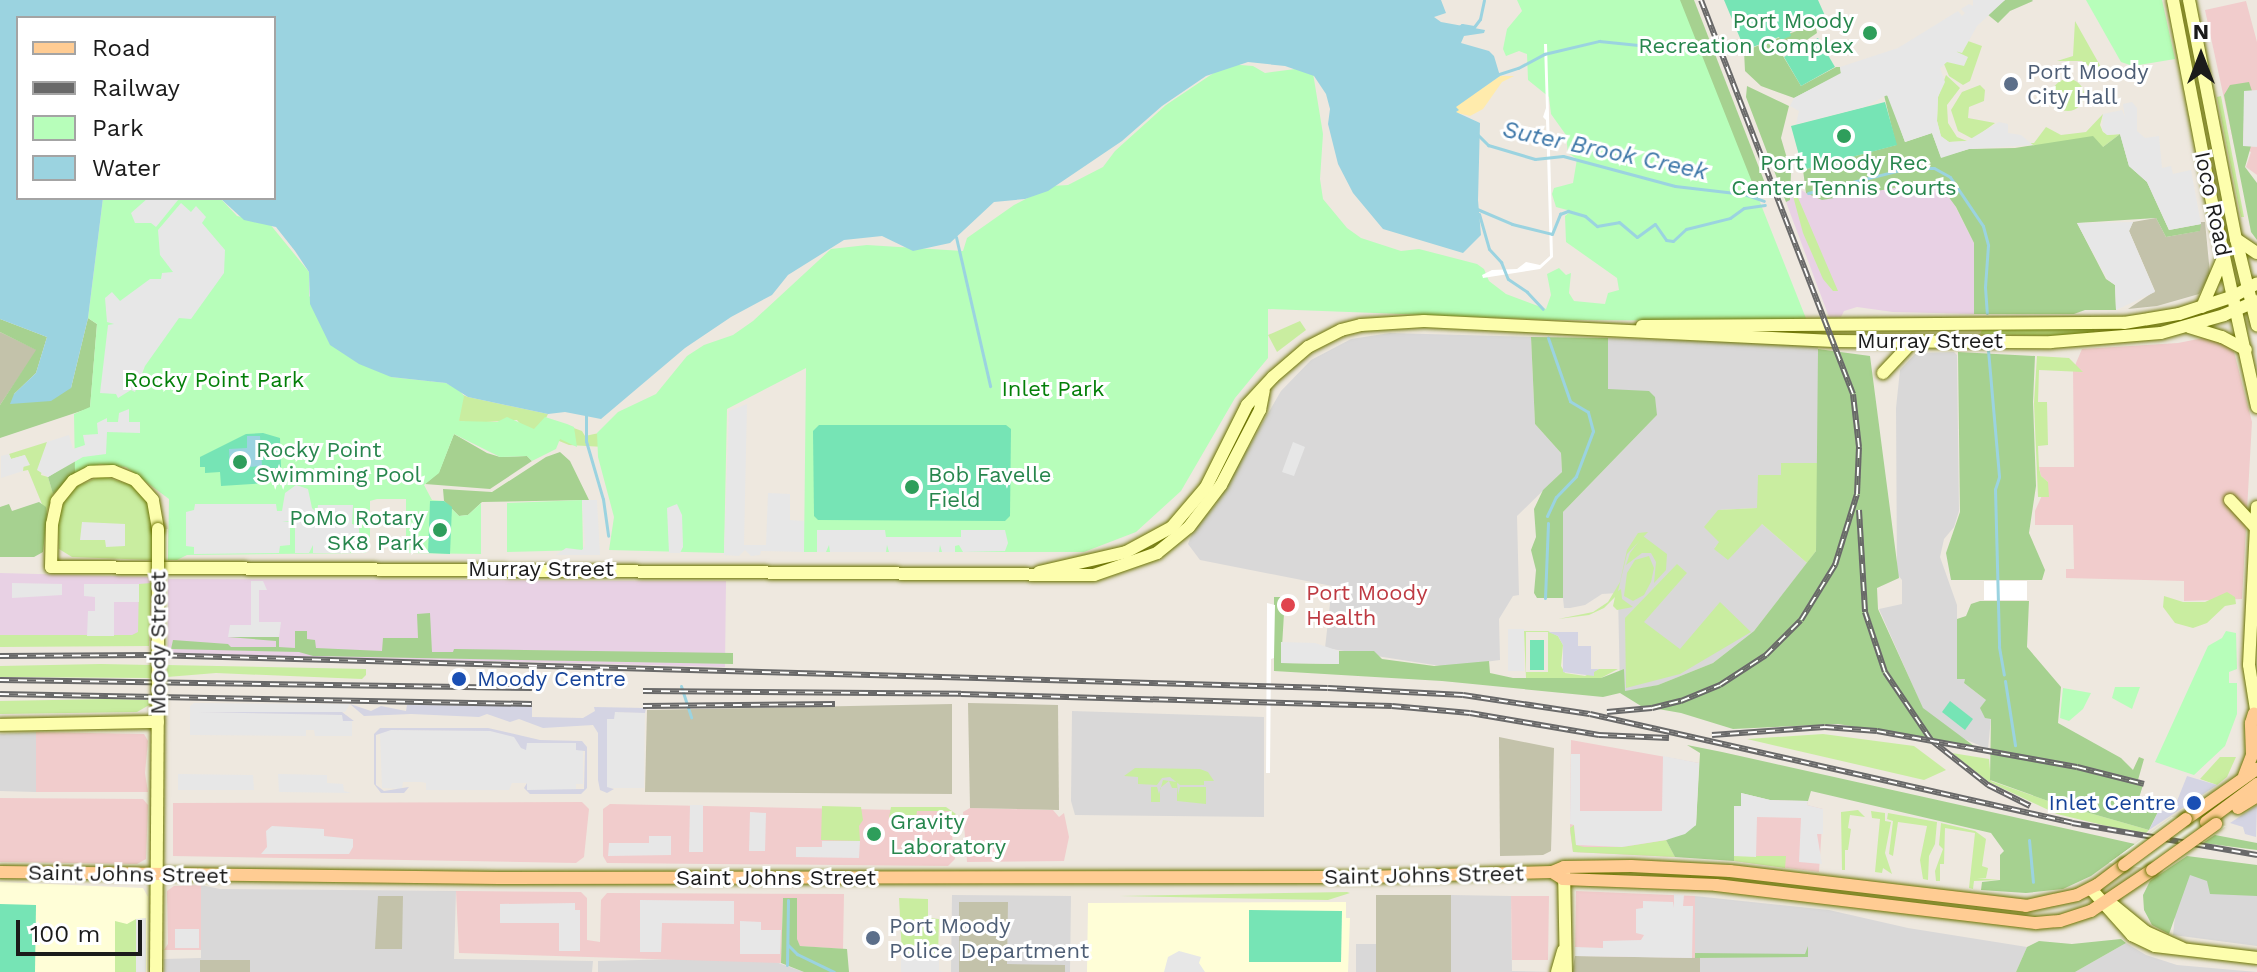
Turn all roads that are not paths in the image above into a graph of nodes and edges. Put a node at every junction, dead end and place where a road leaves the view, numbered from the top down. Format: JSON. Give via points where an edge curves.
{"nodes":[{"id":1,"x":2173,"y":0,"type":"edge"},
{"id":2,"x":2189,"y":0,"type":"edge"},
{"id":3,"x":2236,"y":239,"type":"junction"},
{"id":4,"x":2257,"y":253,"type":"edge"},
{"id":5,"x":2224,"y":256,"type":"junction"},
{"id":6,"x":2252,"y":286,"type":"edge"},
{"id":7,"x":2234,"y":296,"type":"junction"},
{"id":8,"x":2254,"y":303,"type":"edge"},
{"id":9,"x":2202,"y":307,"type":"junction"},
{"id":10,"x":2237,"y":311,"type":"junction"},
{"id":11,"x":2257,"y":325,"type":"edge"},
{"id":12,"x":2189,"y":327,"type":"junction"},
{"id":13,"x":1619,"y":328,"type":"junction"},
{"id":14,"x":1913,"y":341,"type":"junction"},
{"id":15,"x":2246,"y":350,"type":"junction"},
{"id":16,"x":1883,"y":373,"type":"dead end"},
{"id":17,"x":2257,"y":407,"type":"edge"},
{"id":18,"x":2230,"y":500,"type":"dead end"},
{"id":19,"x":2257,"y":507,"type":"edge"},
{"id":20,"x":2255,"y":527,"type":"edge"},
{"id":21,"x":51,"y":567,"type":"joint"},
{"id":22,"x":2256,"y":715,"type":"edge"},
{"id":23,"x":158,"y":722,"type":"junction"},
{"id":24,"x":0,"y":725,"type":"edge"},
{"id":25,"x":2257,"y":769,"type":"edge"},
{"id":26,"x":2244,"y":776,"type":"junction"},
{"id":27,"x":2257,"y":784,"type":"edge"},
{"id":28,"x":2257,"y":796,"type":"edge"},
{"id":29,"x":2211,"y":823,"type":"junction"},
{"id":30,"x":0,"y":872,"type":"edge"},
{"id":31,"x":1560,"y":873,"type":"junction"},
{"id":32,"x":157,"y":874,"type":"junction"},
{"id":33,"x":2094,"y":887,"type":"junction"},
{"id":34,"x":2106,"y":902,"type":"junction"},
{"id":35,"x":1563,"y":951,"type":"junction"},
{"id":36,"x":2257,"y":958,"type":"edge"},
{"id":37,"x":156,"y":972,"type":"edge"},
{"id":38,"x":1557,"y":972,"type":"edge"},
{"id":39,"x":1566,"y":972,"type":"edge"}],
"edges":[{"from":1,"to":5,"type":"main road","name":"Ioco Road"},
{"from":2,"to":3,"type":"main road","name":"Ioco Road"},
{"from":3,"to":4,"type":"main road"},
{"from":3,"to":6,"type":"main road","name":"Ioco Road"},
{"from":5,"to":7,"type":"main road","name":"Ioco Road"},
{"from":5,"to":9,"type":"main road"},
{"from":6,"to":7,"type":"main road","name":"Murray Street"},
{"from":6,"to":8,"type":"main road","name":"Ioco Road"},
{"from":7,"to":9,"type":"main road","name":"Murray Street"},
{"from":7,"to":10,"type":"main road","name":"Ioco Road"},
{"from":8,"to":10,"type":"main road","name":"Murray Street"},
{"from":8,"to":11,"type":"main road","name":"Ioco Road"},
{"from":9,"to":13,"type":"main road","name":"Murray Street","via":[[2146,322],[2081,325]]},
{"from":10,"to":12,"type":"main road","name":"Murray Street"},
{"from":10,"to":15,"type":"main road","name":"Ioco Road"},
{"from":12,"to":14,"type":"main road","name":"Murray Street","via":[[2096,340]]},
{"from":12,"to":15,"type":"main road"},
{"from":13,"to":14,"type":"main road","name":"Murray Street","via":[[1664,334]]},
{"from":13,"to":21,"type":"main road","name":"Murray Street","via":[[1413,320],[1341,330],[1308,347],[1264,390],[1260,410],[1221,485],[1180,536],[1154,555],[1077,576]]},
{"from":14,"to":16,"type":"main road"},
{"from":15,"to":17,"type":"main road","name":"Ioco Road"},
{"from":18,"to":20,"type":"main road"},
{"from":19,"to":20,"type":"main road"},
{"from":20,"to":22,"type":"main road","via":[[2249,665]]},
{"from":21,"to":23,"type":"main road","name":"Moody Street","bridge":true,"via":[[57,501],[73,481],[90,472],[113,471],[135,480],[154,503]]},
{"from":22,"to":26,"type":"main road"},
{"from":23,"to":24,"type":"main road"},
{"from":23,"to":32,"type":"main road","name":"Moody Street"},
{"from":25,"to":26,"type":"main road","name":"Saint Johns Street"},
{"from":26,"to":33,"type":"main road","name":"Saint Johns Street","bridge":true},
{"from":27,"to":29,"type":"main road"},
{"from":28,"to":29,"type":"main road","name":"Saint Johns Street"},
{"from":29,"to":34,"type":"main road","name":"Saint Johns Street","bridge":true},
{"from":30,"to":32,"type":"main road","name":"Saint Johns Street"},
{"from":31,"to":32,"type":"main road","name":"Saint Johns Street","via":[[766,878]]},
{"from":31,"to":33,"type":"main road","name":"Saint Johns Street","via":[[1704,869],[2026,906]]},
{"from":31,"to":34,"type":"main road","name":"Saint Johns Street","via":[[1743,888],[2018,922],[2060,921]]},
{"from":31,"to":35,"type":"main road"},
{"from":32,"to":37,"type":"main road","name":"Moody Street"},
{"from":33,"to":34,"type":"main road"},
{"from":34,"to":36,"type":"main road","via":[[2146,932],[2182,948]]},
{"from":35,"to":38,"type":"main road"},
{"from":35,"to":39,"type":"main road"}]}
